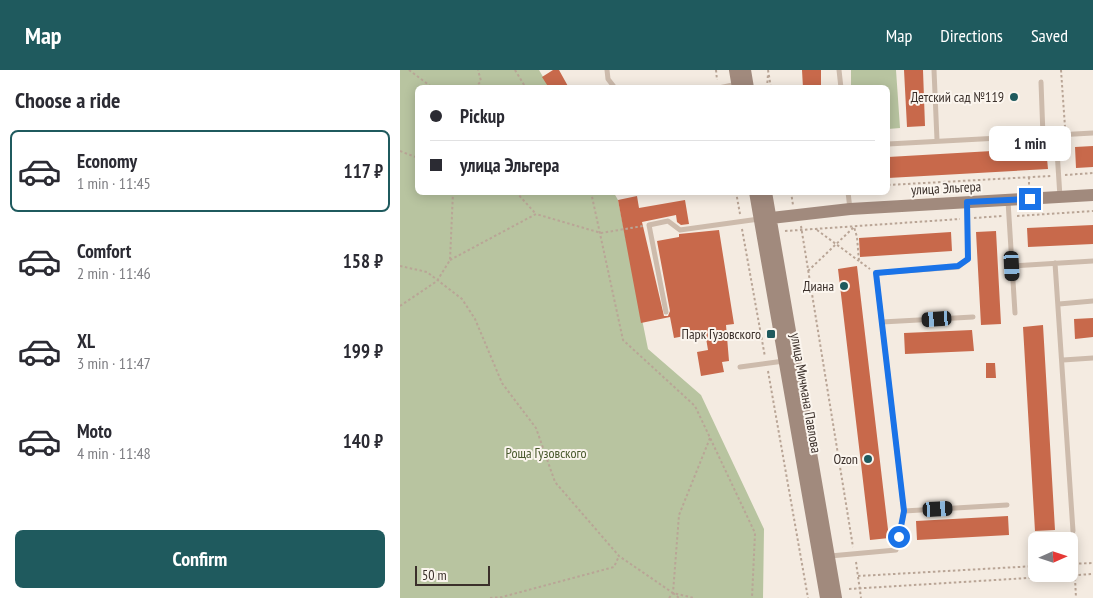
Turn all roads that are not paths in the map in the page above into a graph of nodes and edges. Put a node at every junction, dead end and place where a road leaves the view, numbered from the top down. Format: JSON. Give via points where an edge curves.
{"nodes":[{"id":1,"x":607,"y":70,"type":"edge"},
{"id":2,"x":735,"y":70,"type":"edge"},
{"id":3,"x":839,"y":70,"type":"edge"},
{"id":4,"x":934,"y":70,"type":"edge"},
{"id":5,"x":743,"y":82,"type":"edge"},
{"id":6,"x":1041,"y":82,"type":"dead end"},
{"id":7,"x":612,"y":85,"type":"edge"},
{"id":8,"x":724,"y":85,"type":"edge"},
{"id":9,"x":840,"y":85,"type":"edge"},
{"id":10,"x":1093,"y":133,"type":"edge"},
{"id":11,"x":1056,"y":135,"type":"junction"},
{"id":12,"x":1043,"y":136,"type":"junction"},
{"id":13,"x":937,"y":140,"type":"junction"},
{"id":14,"x":890,"y":144,"type":"edge"},
{"id":15,"x":756,"y":195,"type":"edge"},
{"id":16,"x":766,"y":195,"type":"edge"},
{"id":17,"x":848,"y":195,"type":"edge"},
{"id":18,"x":1093,"y":195,"type":"edge"},
{"id":19,"x":1060,"y":197,"type":"junction"},
{"id":20,"x":1008,"y":200,"type":"junction"},
{"id":21,"x":967,"y":202,"type":"junction"},
{"id":22,"x":850,"y":209,"type":"junction"},
{"id":23,"x":765,"y":218,"type":"junction"},
{"id":24,"x":1093,"y":261,"type":"edge"},
{"id":25,"x":1056,"y":263,"type":"junction"},
{"id":26,"x":1012,"y":266,"type":"junction"},
{"id":27,"x":1093,"y":301,"type":"edge"},
{"id":28,"x":1059,"y":304,"type":"junction"},
{"id":29,"x":666,"y":312,"type":"dead end"},
{"id":30,"x":1015,"y":312,"type":"dead end"},
{"id":31,"x":973,"y":317,"type":"dead end"},
{"id":32,"x":882,"y":322,"type":"junction"},
{"id":33,"x":1093,"y":358,"type":"edge"},
{"id":34,"x":790,"y":360,"type":"junction"},
{"id":35,"x":1063,"y":360,"type":"junction"},
{"id":36,"x":740,"y":367,"type":"dead end"},
{"id":37,"x":1007,"y":505,"type":"dead end"},
{"id":38,"x":904,"y":511,"type":"junction"},
{"id":39,"x":1073,"y":531,"type":"dead end"},
{"id":40,"x":824,"y":557,"type":"junction"},
{"id":41,"x":826,"y":598,"type":"edge"},
{"id":42,"x":836,"y":598,"type":"edge"}],
"edges":[{"from":1,"to":7,"type":"lane"},
{"from":2,"to":5,"type":"main road"},
{"from":3,"to":9,"type":"lane"},
{"from":4,"to":13,"type":"lane"},
{"from":5,"to":8,"type":"lane"},
{"from":6,"to":12,"type":"lane"},
{"from":10,"to":11,"type":"lane"},
{"from":11,"to":12,"type":"lane"},
{"from":11,"to":19,"type":"lane"},
{"from":12,"to":13,"type":"lane"},
{"from":13,"to":14,"type":"lane"},
{"from":15,"to":23,"type":"main road","name":"улица Мичмана Павлова"},
{"from":16,"to":23,"type":"main road","name":"улица Мичмана Павлова"},
{"from":17,"to":22,"type":"lane"},
{"from":18,"to":19,"type":"main road","name":"улица Эльгера"},
{"from":19,"to":20,"type":"main road","name":"улица Эльгера"},
{"from":20,"to":21,"type":"main road","name":"улица Эльгера"},
{"from":20,"to":26,"type":"lane"},
{"from":21,"to":22,"type":"main road","name":"улица Эльгера"},
{"from":21,"to":32,"type":"lane","via":[[968,259],[958,266],[876,273]]},
{"from":22,"to":23,"type":"main road","name":"улица Эльгера"},
{"from":23,"to":29,"type":"lane","via":[[680,230],[668,221],[649,225]]},
{"from":23,"to":34,"type":"main road","name":"улица Мичмана Павлова"},
{"from":24,"to":25,"type":"lane"},
{"from":25,"to":26,"type":"lane"},
{"from":25,"to":28,"type":"lane"},
{"from":26,"to":30,"type":"lane"},
{"from":27,"to":28,"type":"lane"},
{"from":28,"to":35,"type":"lane"},
{"from":31,"to":32,"type":"lane"},
{"from":32,"to":38,"type":"lane"},
{"from":33,"to":35,"type":"lane"},
{"from":34,"to":36,"type":"lane"},
{"from":34,"to":40,"type":"main road","name":"улица Мичмана Павлова"},
{"from":35,"to":39,"type":"lane"},
{"from":37,"to":38,"type":"lane"},
{"from":38,"to":40,"type":"lane","via":[[896,550]]},
{"from":40,"to":41,"type":"main road","name":"улица Мичмана Павлова"},
{"from":40,"to":42,"type":"main road","name":"улица Мичмана Павлова"}]}
